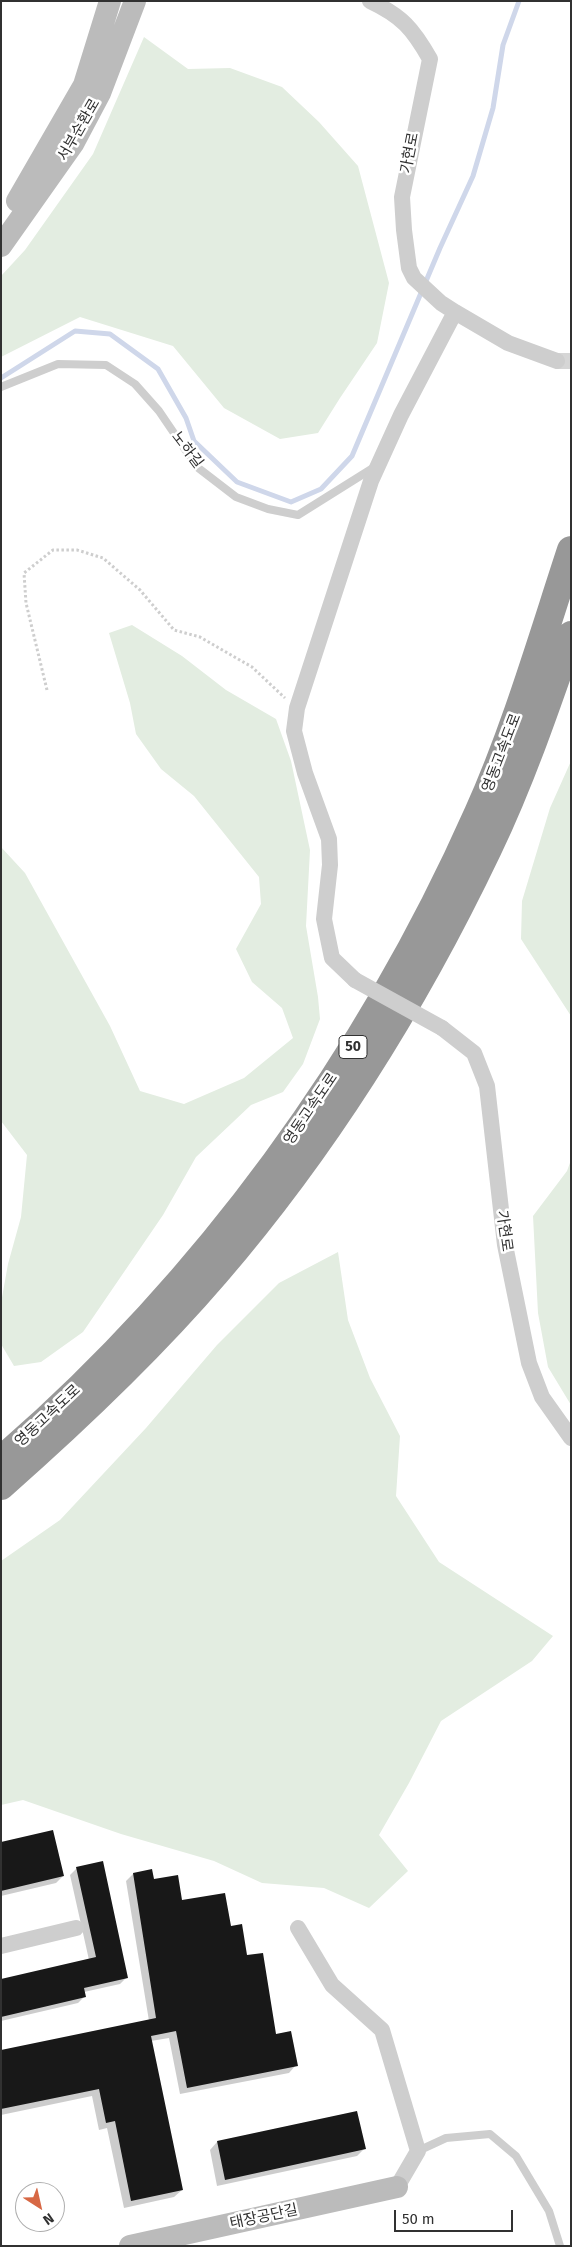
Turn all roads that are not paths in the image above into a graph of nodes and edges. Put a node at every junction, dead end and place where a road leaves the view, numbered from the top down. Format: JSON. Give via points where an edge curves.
{"nodes":[{"id":1,"x":110,"y":1,"type":"edge"},
{"id":2,"x":134,"y":1,"type":"edge"},
{"id":3,"x":370,"y":1,"type":"edge"},
{"id":4,"x":1,"y":221,"type":"edge"},
{"id":5,"x":1,"y":246,"type":"edge"},
{"id":6,"x":455,"y":312,"type":"junction"},
{"id":7,"x":557,"y":361,"type":"tunnel mouth"},
{"id":8,"x":1,"y":387,"type":"edge"},
{"id":9,"x":379,"y":464,"type":"junction"},
{"id":10,"x":571,"y":550,"type":"edge"},
{"id":11,"x":571,"y":635,"type":"edge"},
{"id":12,"x":571,"y":1438,"type":"edge"},
{"id":13,"x":1,"y":1460,"type":"edge"},
{"id":14,"x":1,"y":1486,"type":"edge"},
{"id":15,"x":76,"y":1928,"type":"dead end"},
{"id":16,"x":298,"y":1928,"type":"dead end"},
{"id":17,"x":1,"y":1946,"type":"edge"},
{"id":18,"x":418,"y":2151,"type":"junction"},
{"id":19,"x":397,"y":2187,"type":"joint"},
{"id":20,"x":130,"y":2246,"type":"edge"},
{"id":21,"x":560,"y":2246,"type":"edge"}],
"edges":[{"from":1,"to":4,"type":"street","name":"서부순환로","via":[[84,84],[19,199]]},
{"from":2,"to":5,"type":"street","name":"서부순환로","via":[[100,93],[73,144]]},
{"from":3,"to":6,"type":"street","name":"가현로","via":[[390,11],[415,32],[430,59],[402,196],[404,230],[409,268],[414,278],[441,304]]},
{"from":6,"to":7,"type":"street","name":"가현로","via":[[508,343]]},
{"from":6,"to":9,"type":"street","name":"가현로"},
{"from":8,"to":9,"type":"lane","name":"노하길","via":[[58,364],[106,365],[135,384],[159,411],[197,467],[236,497],[268,509],[298,514]]},
{"from":9,"to":12,"type":"street","name":"가현로","bridge":true,"via":[[297,708],[294,730],[305,773],[330,839],[324,919],[332,958],[355,980],[442,1028],[474,1053],[487,1086],[505,1245],[529,1363],[542,1397]]},
{"from":10,"to":13,"type":"highway","name":"영동고속도로","number":"50","via":[[514,726],[478,813],[409,952],[362,1034],[312,1111],[203,1256],[125,1341]]},
{"from":11,"to":14,"type":"highway","name":"영동고속도로","number":"50","via":[[540,726],[489,848],[439,945],[341,1108],[282,1191],[210,1280],[144,1352]]},
{"from":15,"to":17,"type":"street"},
{"from":16,"to":18,"type":"street","via":[[332,1986],[382,2030]]},
{"from":18,"to":19,"type":"street"},
{"from":18,"to":21,"type":"lane","via":[[446,2138],[490,2134],[516,2156],[549,2211]]},
{"from":19,"to":20,"type":"street","name":"태장공단길"}]}
